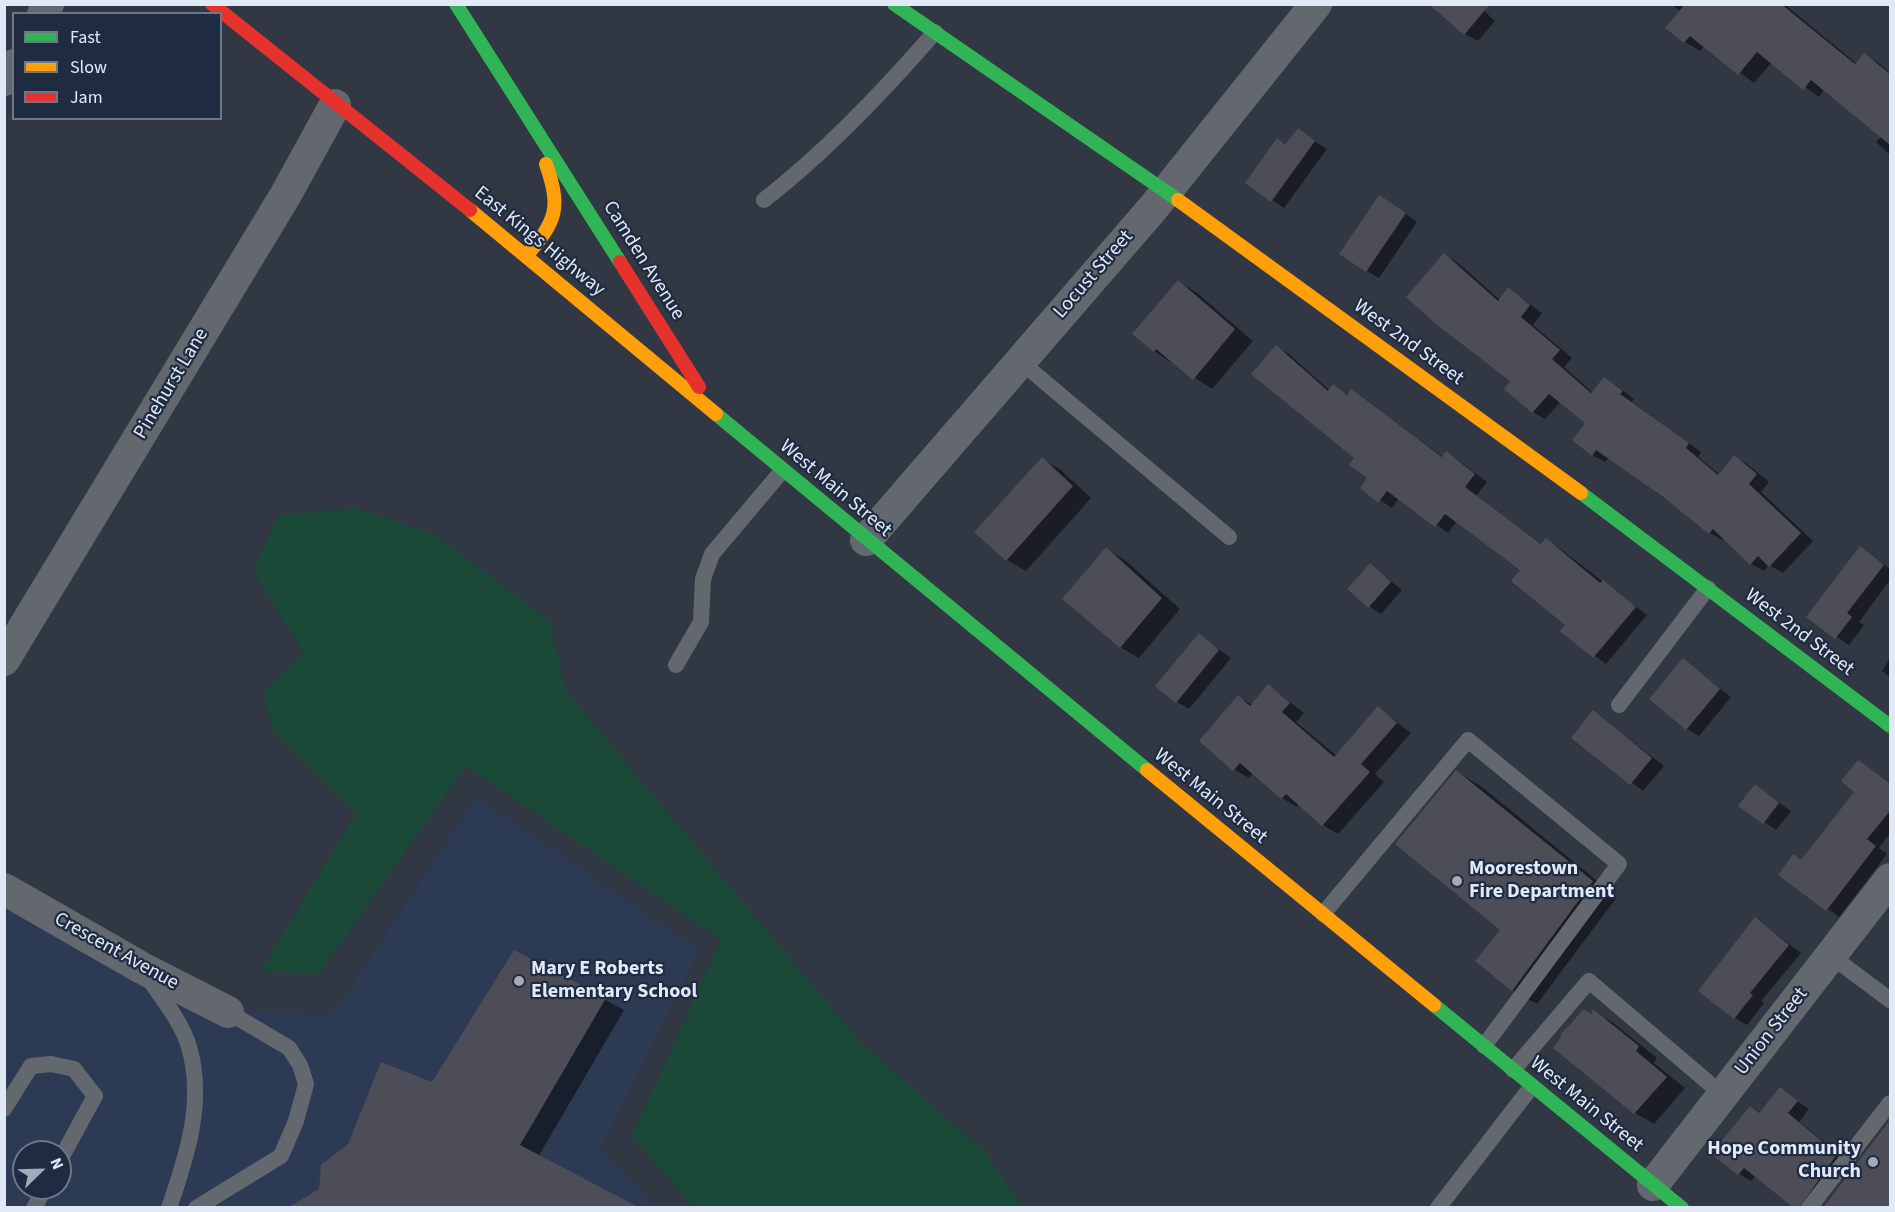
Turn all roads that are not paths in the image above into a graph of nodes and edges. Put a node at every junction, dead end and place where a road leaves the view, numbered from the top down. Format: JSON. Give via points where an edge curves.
{"nodes":[{"id":1,"x":456,"y":4,"type":"edge"},
{"id":2,"x":894,"y":4,"type":"edge"},
{"id":3,"x":1316,"y":4,"type":"edge"},
{"id":4,"x":222,"y":12,"type":"edge"},
{"id":5,"x":935,"y":32,"type":"junction"},
{"id":6,"x":12,"y":67,"type":"edge"},
{"id":7,"x":4,"y":80,"type":"edge"},
{"id":8,"x":335,"y":105,"type":"junction"},
{"id":9,"x":534,"y":130,"type":"junction"},
{"id":10,"x":1167,"y":190,"type":"junction"},
{"id":11,"x":764,"y":200,"type":"dead end"},
{"id":12,"x":527,"y":255,"type":"junction"},
{"id":13,"x":1021,"y":362,"type":"junction"},
{"id":14,"x":716,"y":414,"type":"junction"},
{"id":15,"x":782,"y":471,"type":"junction"},
{"id":16,"x":1229,"y":537,"type":"dead end"},
{"id":17,"x":866,"y":540,"type":"junction"},
{"id":18,"x":1708,"y":588,"type":"junction"},
{"id":19,"x":4,"y":660,"type":"edge"},
{"id":20,"x":676,"y":665,"type":"dead end"},
{"id":21,"x":1619,"y":705,"type":"dead end"},
{"id":22,"x":1890,"y":726,"type":"edge"},
{"id":23,"x":1890,"y":879,"type":"edge"},
{"id":24,"x":9,"y":902,"type":"edge"},
{"id":25,"x":1323,"y":914,"type":"junction"},
{"id":26,"x":1831,"y":956,"type":"junction"},
{"id":27,"x":142,"y":968,"type":"junction"},
{"id":28,"x":1890,"y":1000,"type":"edge"},
{"id":29,"x":228,"y":1012,"type":"joint"},
{"id":30,"x":1484,"y":1046,"type":"junction"},
{"id":31,"x":1513,"y":1070,"type":"junction"},
{"id":32,"x":1532,"y":1086,"type":"junction"},
{"id":33,"x":1723,"y":1095,"type":"junction"},
{"id":34,"x":1890,"y":1103,"type":"edge"},
{"id":35,"x":4,"y":1109,"type":"edge"},
{"id":36,"x":71,"y":1140,"type":"edge"},
{"id":37,"x":1669,"y":1200,"type":"edge"},
{"id":38,"x":169,"y":1208,"type":"edge"},
{"id":39,"x":196,"y":1208,"type":"edge"},
{"id":40,"x":1438,"y":1208,"type":"edge"},
{"id":41,"x":1809,"y":1208,"type":"edge"}],
"edges":[{"from":1,"to":9,"type":"main road","name":"Camden Avenue"},
{"from":2,"to":5,"type":"main road","name":"West 2nd Street"},
{"from":3,"to":10,"type":"street","name":"Locust Street"},
{"from":4,"to":8,"type":"main road","name":"East Kings Highway"},
{"from":5,"to":10,"type":"main road","name":"West 2nd Street"},
{"from":5,"to":11,"type":"lane","via":[[870,105],[799,173]]},
{"from":6,"to":7,"type":"street"},
{"from":8,"to":12,"type":"main road","name":"East Kings Highway"},
{"from":8,"to":19,"type":"street","name":"Pinehurst Lane","via":[[285,196]]},
{"from":9,"to":12,"type":"main road","name":"Camden Avenue","via":[[558,198],[551,225]]},
{"from":9,"to":14,"type":"main road","name":"Camden Avenue"},
{"from":10,"to":13,"type":"street","name":"Locust Street"},
{"from":10,"to":18,"type":"main road","name":"West 2nd Street"},
{"from":12,"to":14,"type":"main road","name":"East Kings Highway"},
{"from":13,"to":16,"type":"lane"},
{"from":13,"to":17,"type":"street","name":"Locust Street"},
{"from":14,"to":15,"type":"main road","name":"West Main Street"},
{"from":15,"to":17,"type":"main road","name":"West Main Street"},
{"from":15,"to":20,"type":"lane","via":[[712,554],[703,579],[701,622]]},
{"from":17,"to":25,"type":"main road","name":"West Main Street"},
{"from":18,"to":21,"type":"lane"},
{"from":18,"to":22,"type":"main road","name":"West 2nd Street"},
{"from":23,"to":26,"type":"street","name":"Union Street"},
{"from":24,"to":27,"type":"street","name":"Crescent Avenue"},
{"from":25,"to":30,"type":"main road","name":"West Main Street"},
{"from":25,"to":30,"type":"lane","via":[[1467,740],[1610,856],[1619,864]]},
{"from":26,"to":28,"type":"lane"},
{"from":26,"to":33,"type":"street","name":"Union Street"},
{"from":27,"to":29,"type":"street","name":"Crescent Avenue"},
{"from":27,"to":38,"type":"lane","via":[[189,1045],[196,1090],[188,1155]]},
{"from":29,"to":39,"type":"lane","via":[[289,1048],[306,1084],[281,1156]]},
{"from":30,"to":31,"type":"main road","name":"West Main Street"},
{"from":31,"to":32,"type":"main road","name":"West Main Street"},
{"from":31,"to":33,"type":"lane","via":[[1589,981]]},
{"from":32,"to":37,"type":"main road","name":"West Main Street"},
{"from":32,"to":40,"type":"lane"},
{"from":33,"to":37,"type":"street","name":"Union Street"},
{"from":34,"to":41,"type":"lane"},
{"from":35,"to":36,"type":"lane","via":[[31,1066],[51,1064],[74,1069],[95,1096]]}]}
